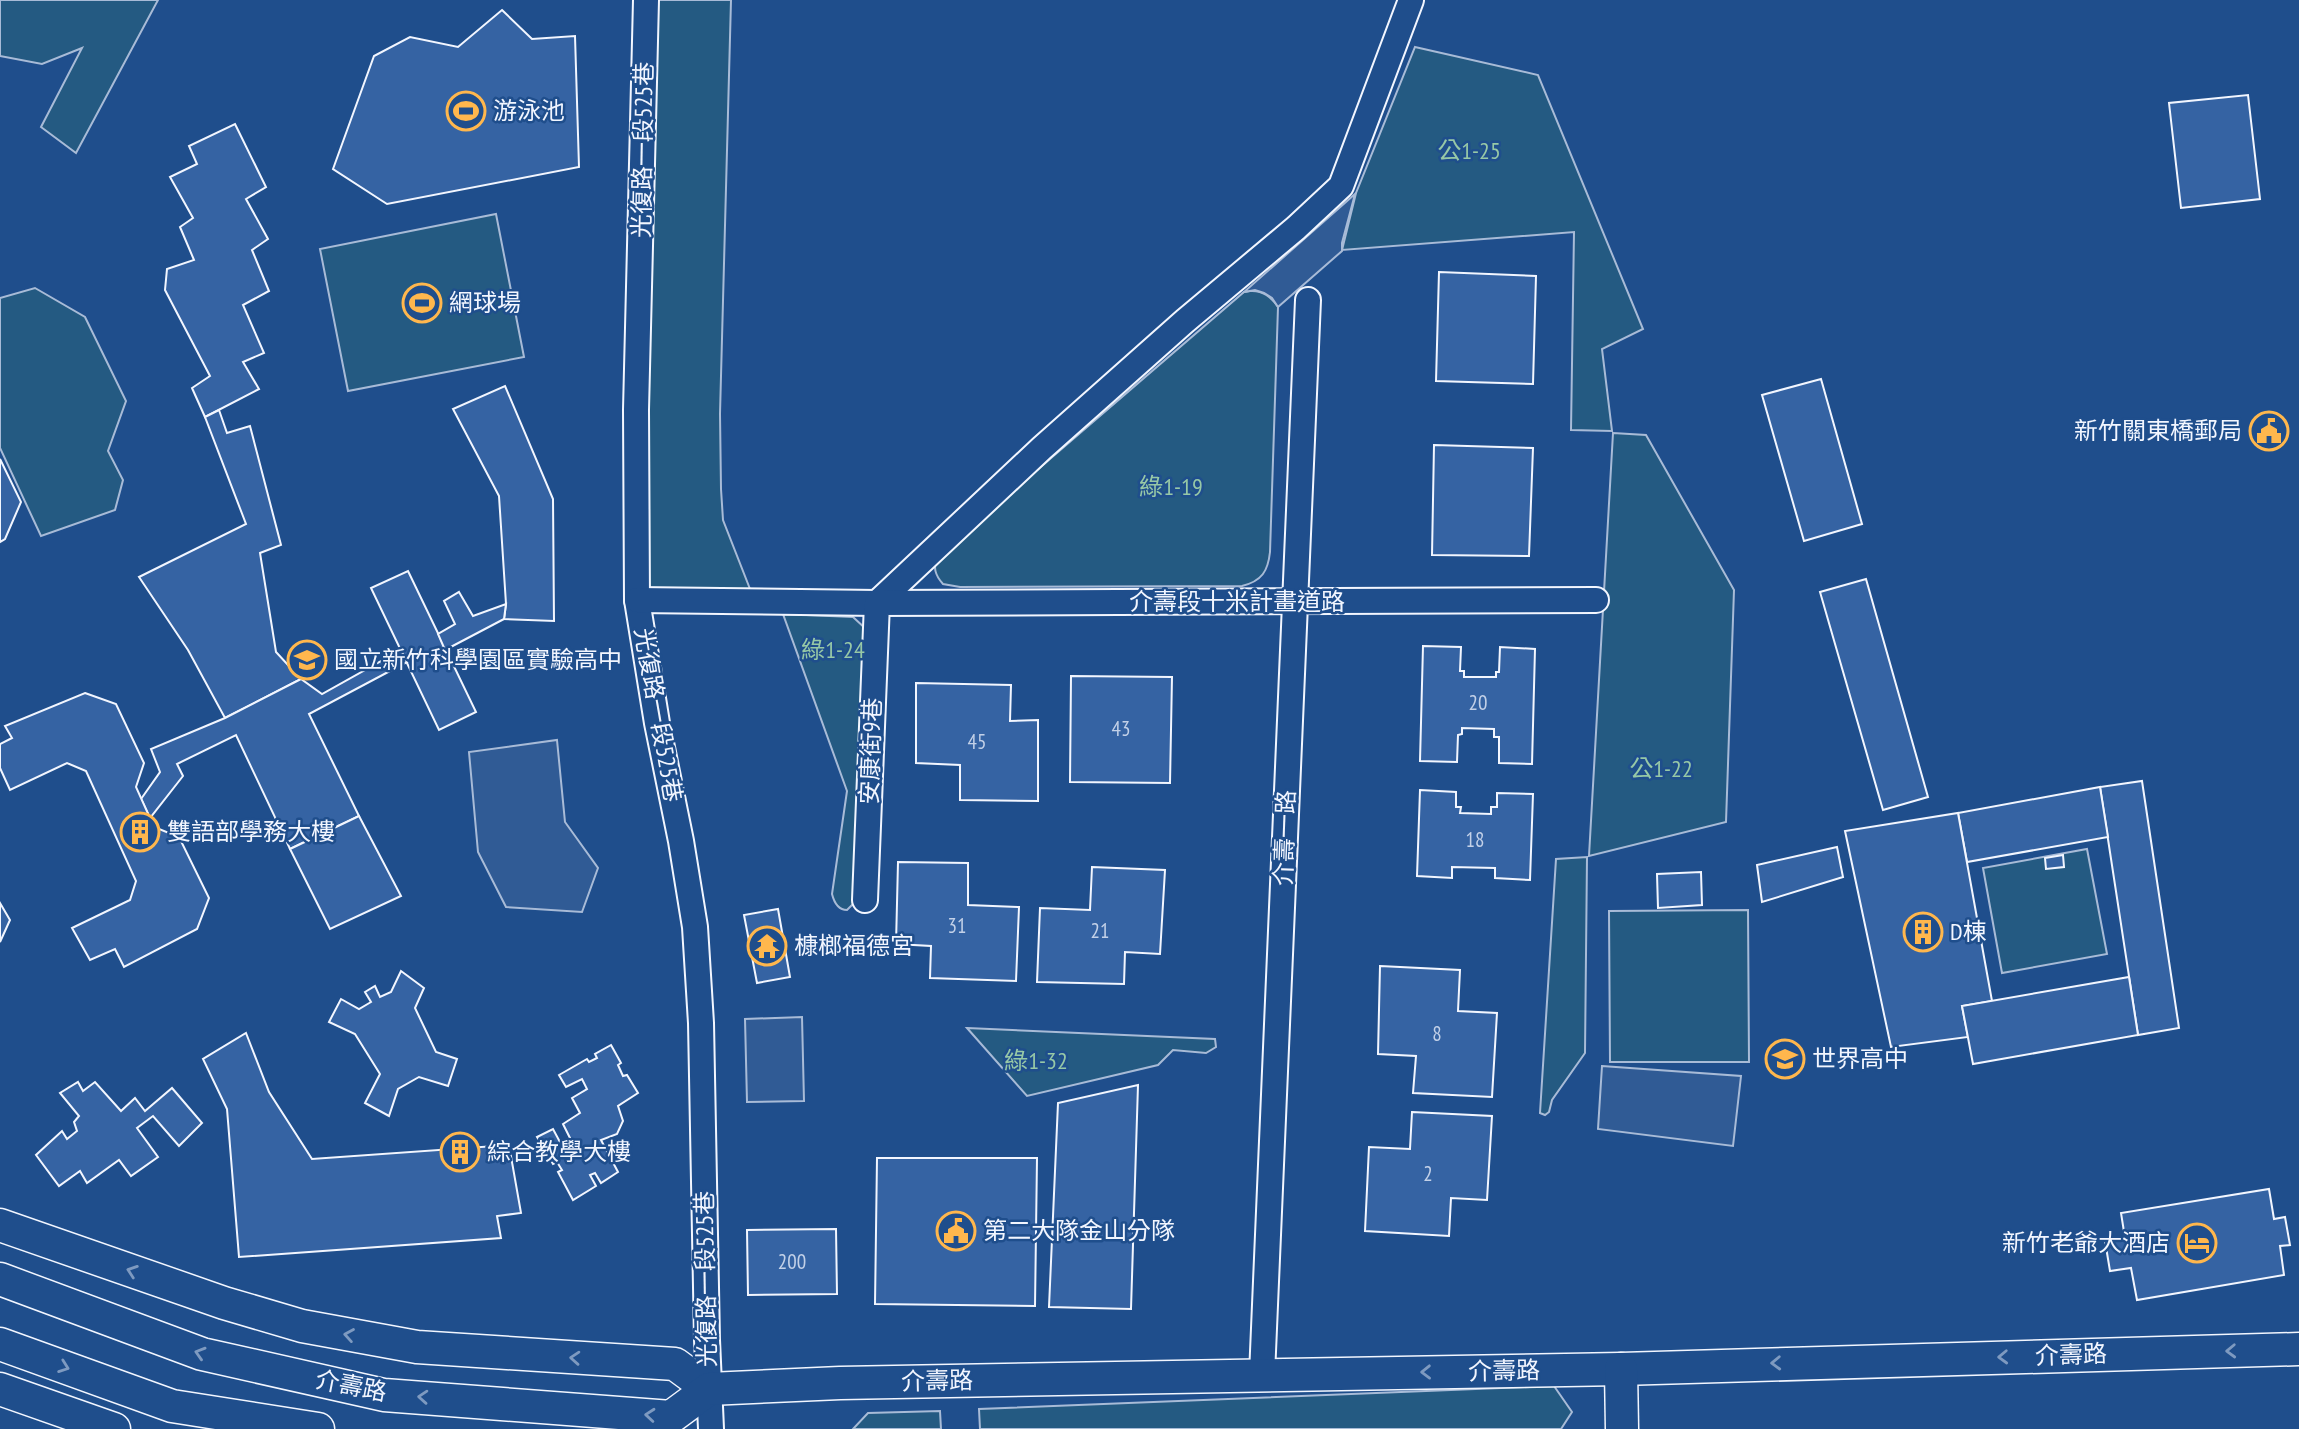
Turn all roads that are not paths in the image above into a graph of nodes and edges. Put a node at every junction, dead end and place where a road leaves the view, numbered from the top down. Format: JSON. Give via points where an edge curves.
{"nodes":[{"id":1,"x":646,"y":0,"type":"edge"},
{"id":2,"x":1411,"y":0,"type":"edge"},
{"id":3,"x":1308,"y":300,"type":"dead end"},
{"id":4,"x":638,"y":600,"type":"junction"},
{"id":5,"x":1596,"y":600,"type":"dead end"},
{"id":6,"x":1295,"y":601,"type":"junction"},
{"id":7,"x":877,"y":603,"type":"junction"},
{"id":8,"x":865,"y":900,"type":"dead end"},
{"id":9,"x":0,"y":1225,"type":"edge"},
{"id":10,"x":0,"y":1279,"type":"edge"},
{"id":11,"x":0,"y":1344,"type":"edge"},
{"id":12,"x":2299,"y":1349,"type":"edge"},
{"id":13,"x":1621,"y":1369,"type":"junction"},
{"id":14,"x":1262,"y":1375,"type":"junction"},
{"id":15,"x":709,"y":1389,"type":"junction"},
{"id":16,"x":0,"y":1390,"type":"edge"},
{"id":17,"x":114,"y":1429,"type":"edge"},
{"id":18,"x":318,"y":1429,"type":"edge"},
{"id":19,"x":711,"y":1429,"type":"edge"},
{"id":20,"x":1622,"y":1429,"type":"edge"}],
"edges":[{"from":1,"to":4,"type":"street","name":"光復路一段525巷","via":[[636,410]]},
{"from":2,"to":7,"type":"street","via":[[1341,186],[1042,447]]},
{"from":3,"to":6,"type":"street","name":"介壽一路"},
{"from":4,"to":7,"type":"street","name":"介壽段十米計畫道路"},
{"from":4,"to":15,"type":"street","name":"光復路一段525巷","via":[[695,927]]},
{"from":5,"to":6,"type":"street","name":"介壽段十米計畫道路"},
{"from":6,"to":7,"type":"street","name":"介壽段十米計畫道路"},
{"from":6,"to":14,"type":"street","name":"介壽一路"},
{"from":7,"to":8,"type":"street","name":"安康街9巷"},
{"from":15,"to":9,"type":"street","name":"介壽路","one_way":true,"via":[[676,1364],[417,1347],[302,1326]]},
{"from":15,"to":10,"type":"street","name":"介壽路","one_way":true,"via":[[671,1417],[384,1395],[202,1354]]},
{"from":11,"to":18,"type":"street","name":"介壽路","one_way":true,"via":[[172,1406]]},
{"from":12,"to":13,"type":"street","name":"介壽路","one_way":true},
{"from":13,"to":14,"type":"street","name":"介壽路","one_way":true},
{"from":13,"to":20,"type":"street"},
{"from":14,"to":15,"type":"street","name":"介壽路"},
{"from":15,"to":19,"type":"street","name":"光復路一段525巷"},
{"from":16,"to":17,"type":"street"}]}
